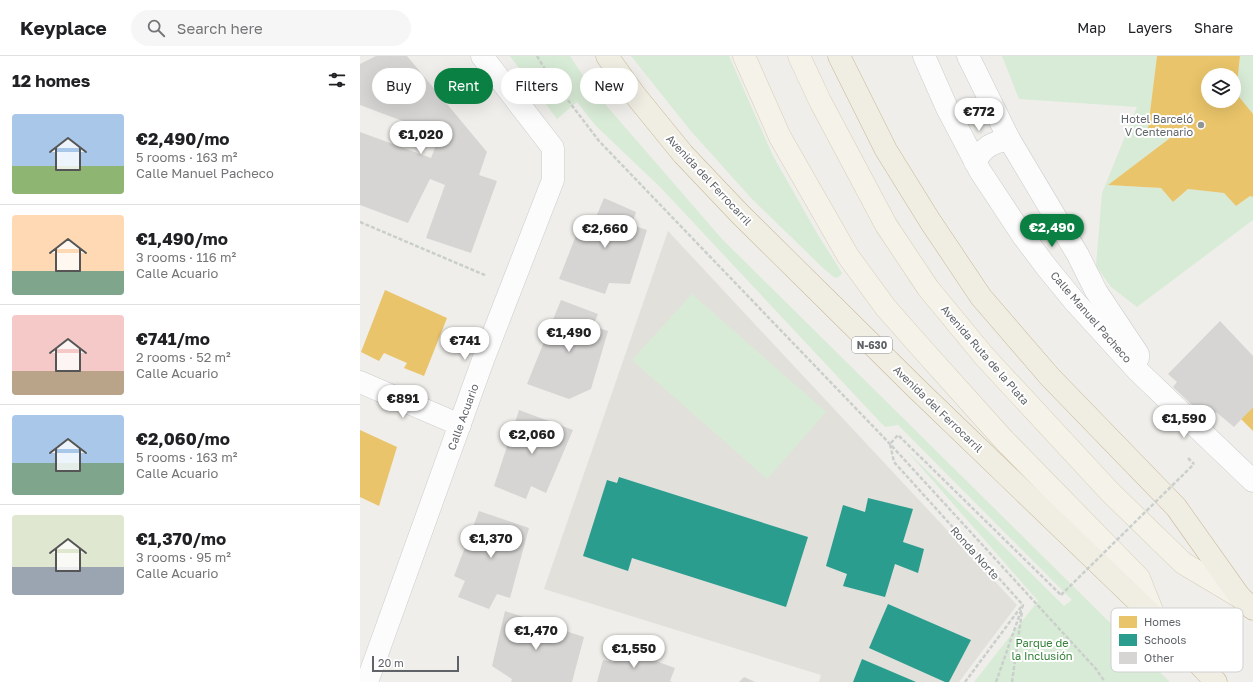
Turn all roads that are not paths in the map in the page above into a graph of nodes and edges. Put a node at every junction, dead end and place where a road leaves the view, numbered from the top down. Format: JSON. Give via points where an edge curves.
{"nodes":[{"id":1,"x":482,"y":56,"type":"edge"},
{"id":2,"x":607,"y":56,"type":"edge"},
{"id":3,"x":744,"y":56,"type":"edge"},
{"id":4,"x":799,"y":56,"type":"edge"},
{"id":5,"x":839,"y":56,"type":"edge"},
{"id":6,"x":924,"y":56,"type":"edge"},
{"id":7,"x":968,"y":56,"type":"edge"},
{"id":8,"x":1009,"y":139,"type":"junction"},
{"id":9,"x":975,"y":162,"type":"junction"},
{"id":10,"x":1056,"y":219,"type":"junction"},
{"id":11,"x":1023,"y":236,"type":"junction"},
{"id":12,"x":1138,"y":371,"type":"junction"},
{"id":13,"x":360,"y":382,"type":"edge"},
{"id":14,"x":460,"y":426,"type":"junction"},
{"id":15,"x":1253,"y":482,"type":"edge"},
{"id":16,"x":1247,"y":603,"type":"edge"},
{"id":17,"x":1145,"y":608,"type":"edge"},
{"id":18,"x":1151,"y":608,"type":"edge"},
{"id":19,"x":1206,"y":672,"type":"edge"},
{"id":20,"x":370,"y":679,"type":"edge"},
{"id":21,"x":1216,"y":682,"type":"edge"}],
"edges":[{"from":1,"to":14,"type":"street","name":"Calle Acuario","via":[[553,148],[553,180]]},
{"from":2,"to":17,"type":"highway","name":"Avenida del Ferrocarril","number":"N-630","via":[[683,154],[740,214]]},
{"from":3,"to":18,"type":"main road","via":[[780,137],[848,256],[886,308],[1004,440],[1139,578]]},
{"from":4,"to":16,"type":"main road","name":"Avenida Ruta de la Plata","via":[[886,225],[928,288],[984,356],[1121,503],[1183,563]]},
{"from":5,"to":16,"type":"highway","via":[[886,150],[981,297],[1050,377],[1176,507]]},
{"from":6,"to":9,"type":"street","name":"Calle Manuel Pacheco"},
{"from":7,"to":8,"type":"street","name":"Calle Manuel Pacheco"},
{"from":8,"to":9,"type":"street","via":[[981,151]]},
{"from":8,"to":10,"type":"street","name":"Calle Manuel Pacheco"},
{"from":9,"to":11,"type":"street","name":"Calle Manuel Pacheco"},
{"from":10,"to":11,"type":"street","via":[[1052,227],[1044,233],[1035,237]]},
{"from":10,"to":12,"type":"street","name":"Calle Manuel Pacheco","via":[[1096,291],[1138,354]]},
{"from":11,"to":12,"type":"street","name":"Calle Manuel Pacheco","via":[[1075,302]]},
{"from":12,"to":15,"type":"street","name":"Calle Manuel Pacheco"},
{"from":13,"to":14,"type":"street"},
{"from":14,"to":20,"type":"street","name":"Calle Acuario","via":[[392,610]]},
{"from":19,"to":21,"type":"highway","name":"Avenida del Ferrocarril","number":"N-630"}]}
